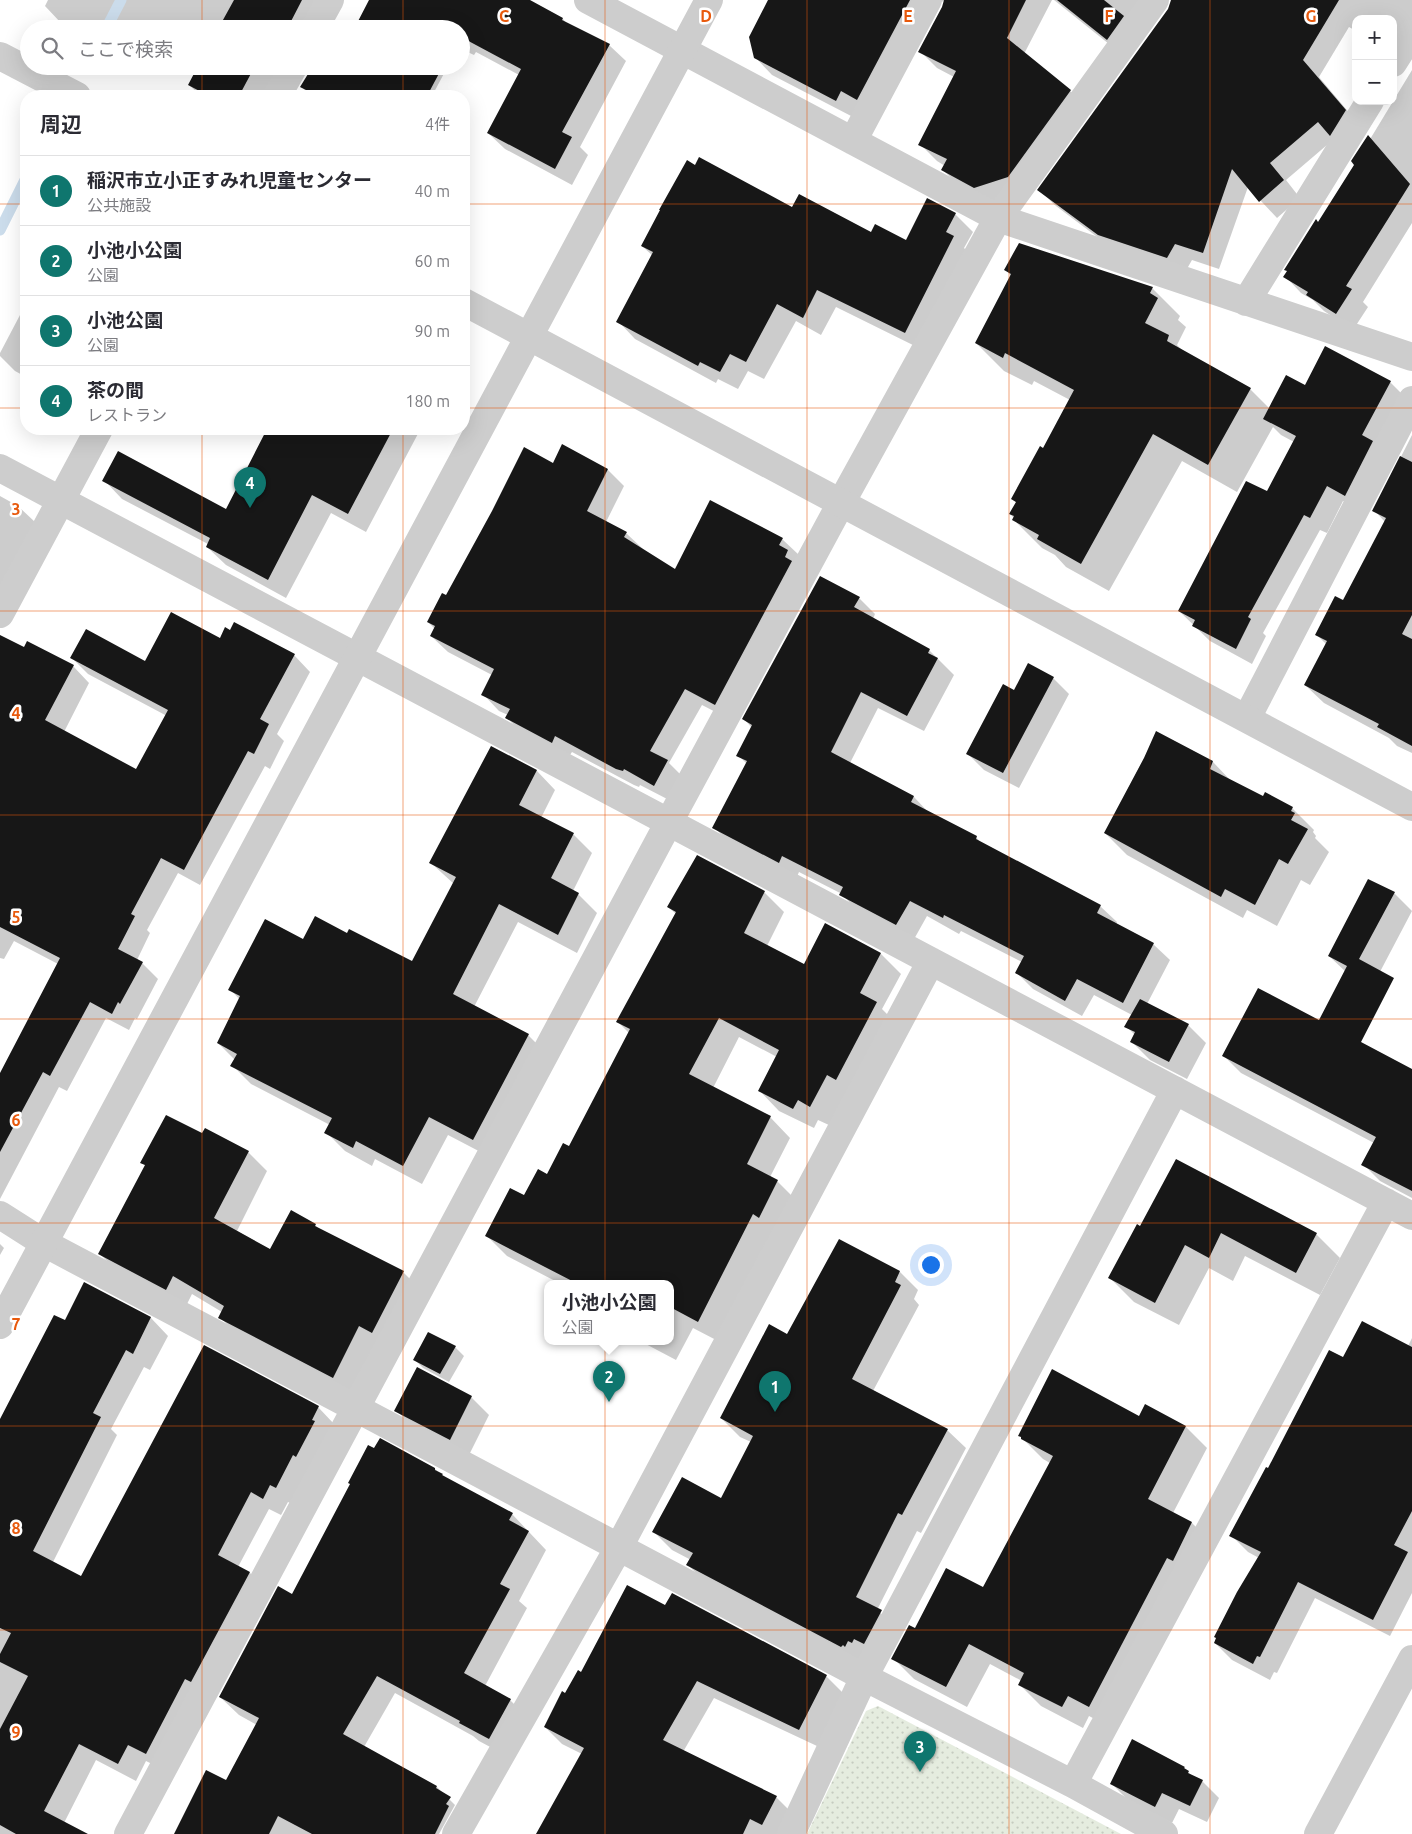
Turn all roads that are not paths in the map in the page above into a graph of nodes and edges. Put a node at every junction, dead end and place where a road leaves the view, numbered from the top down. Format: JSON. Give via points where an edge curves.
{"nodes":[{"id":1,"x":330,"y":0,"type":"edge"},
{"id":2,"x":588,"y":0,"type":"edge"},
{"id":3,"x":709,"y":0,"type":"edge"},
{"id":4,"x":928,"y":0,"type":"edge"},
{"id":5,"x":1155,"y":0,"type":"edge"},
{"id":6,"x":319,"y":20,"type":"edge"},
{"id":7,"x":1412,"y":33,"type":"edge"},
{"id":8,"x":682,"y":50,"type":"junction"},
{"id":9,"x":0,"y":56,"type":"edge"},
{"id":10,"x":1395,"y":60,"type":"edge"},
{"id":11,"x":20,"y":66,"type":"edge"},
{"id":12,"x":37,"y":75,"type":"edge"},
{"id":13,"x":289,"y":75,"type":"edge"},
{"id":14,"x":65,"y":90,"type":"edge"},
{"id":15,"x":281,"y":90,"type":"edge"},
{"id":16,"x":1368,"y":105,"type":"edge"},
{"id":17,"x":853,"y":141,"type":"junction"},
{"id":18,"x":998,"y":218,"type":"junction"},
{"id":19,"x":1246,"y":302,"type":"junction"},
{"id":20,"x":470,"y":305,"type":"edge"},
{"id":21,"x":528,"y":337,"type":"junction"},
{"id":22,"x":1412,"y":357,"type":"edge"},
{"id":23,"x":1412,"y":400,"type":"edge"},
{"id":24,"x":96,"y":435,"type":"edge"},
{"id":25,"x":0,"y":468,"type":"edge"},
{"id":26,"x":61,"y":501,"type":"junction"},
{"id":27,"x":841,"y":503,"type":"junction"},
{"id":28,"x":0,"y":614,"type":"edge"},
{"id":29,"x":357,"y":657,"type":"junction"},
{"id":30,"x":1247,"y":718,"type":"junction"},
{"id":31,"x":1412,"y":806,"type":"edge"},
{"id":32,"x":669,"y":822,"type":"junction"},
{"id":33,"x":931,"y":961,"type":"junction"},
{"id":34,"x":1175,"y":1090,"type":"junction"},
{"id":35,"x":1386,"y":1202,"type":"junction"},
{"id":36,"x":0,"y":1215,"type":"edge"},
{"id":37,"x":1412,"y":1216,"type":"edge"},
{"id":38,"x":44,"y":1243,"type":"junction"},
{"id":39,"x":0,"y":1325,"type":"edge"},
{"id":40,"x":356,"y":1408,"type":"junction"},
{"id":41,"x":619,"y":1547,"type":"junction"},
{"id":42,"x":1412,"y":1659,"type":"edge"},
{"id":43,"x":864,"y":1677,"type":"junction"},
{"id":44,"x":1073,"y":1784,"type":"junction"},
{"id":45,"x":128,"y":1834,"type":"edge"},
{"id":46,"x":456,"y":1834,"type":"edge"},
{"id":47,"x":791,"y":1834,"type":"edge"},
{"id":48,"x":1164,"y":1834,"type":"edge"},
{"id":49,"x":1318,"y":1834,"type":"edge"}],
"edges":[{"from":1,"to":6,"type":"street"},
{"from":2,"to":8,"type":"street"},
{"from":3,"to":8,"type":"street"},
{"from":4,"to":17,"type":"street"},
{"from":5,"to":18,"type":"street"},
{"from":7,"to":10,"type":"street"},
{"from":8,"to":17,"type":"street"},
{"from":8,"to":21,"type":"street"},
{"from":9,"to":11,"type":"street"},
{"from":12,"to":14,"type":"street"},
{"from":13,"to":15,"type":"street"},
{"from":16,"to":19,"type":"street"},
{"from":17,"to":18,"type":"street"},
{"from":18,"to":19,"type":"street"},
{"from":18,"to":27,"type":"street"},
{"from":19,"to":22,"type":"street"},
{"from":20,"to":21,"type":"street"},
{"from":21,"to":27,"type":"street"},
{"from":21,"to":29,"type":"street"},
{"from":23,"to":30,"type":"street"},
{"from":24,"to":26,"type":"street"},
{"from":25,"to":26,"type":"street"},
{"from":26,"to":28,"type":"street"},
{"from":26,"to":29,"type":"street"},
{"from":27,"to":30,"type":"street"},
{"from":27,"to":32,"type":"street"},
{"from":29,"to":32,"type":"street"},
{"from":29,"to":38,"type":"street"},
{"from":30,"to":31,"type":"street"},
{"from":32,"to":33,"type":"street"},
{"from":32,"to":40,"type":"street"},
{"from":33,"to":34,"type":"street"},
{"from":33,"to":41,"type":"street"},
{"from":34,"to":35,"type":"street"},
{"from":34,"to":43,"type":"street"},
{"from":35,"to":37,"type":"street"},
{"from":35,"to":44,"type":"street"},
{"from":36,"to":38,"type":"street"},
{"from":38,"to":39,"type":"street"},
{"from":38,"to":40,"type":"street"},
{"from":40,"to":41,"type":"street"},
{"from":40,"to":45,"type":"street"},
{"from":41,"to":43,"type":"street"},
{"from":41,"to":46,"type":"street"},
{"from":42,"to":49,"type":"street"},
{"from":43,"to":44,"type":"street"},
{"from":43,"to":47,"type":"street"},
{"from":44,"to":48,"type":"street"}]}
